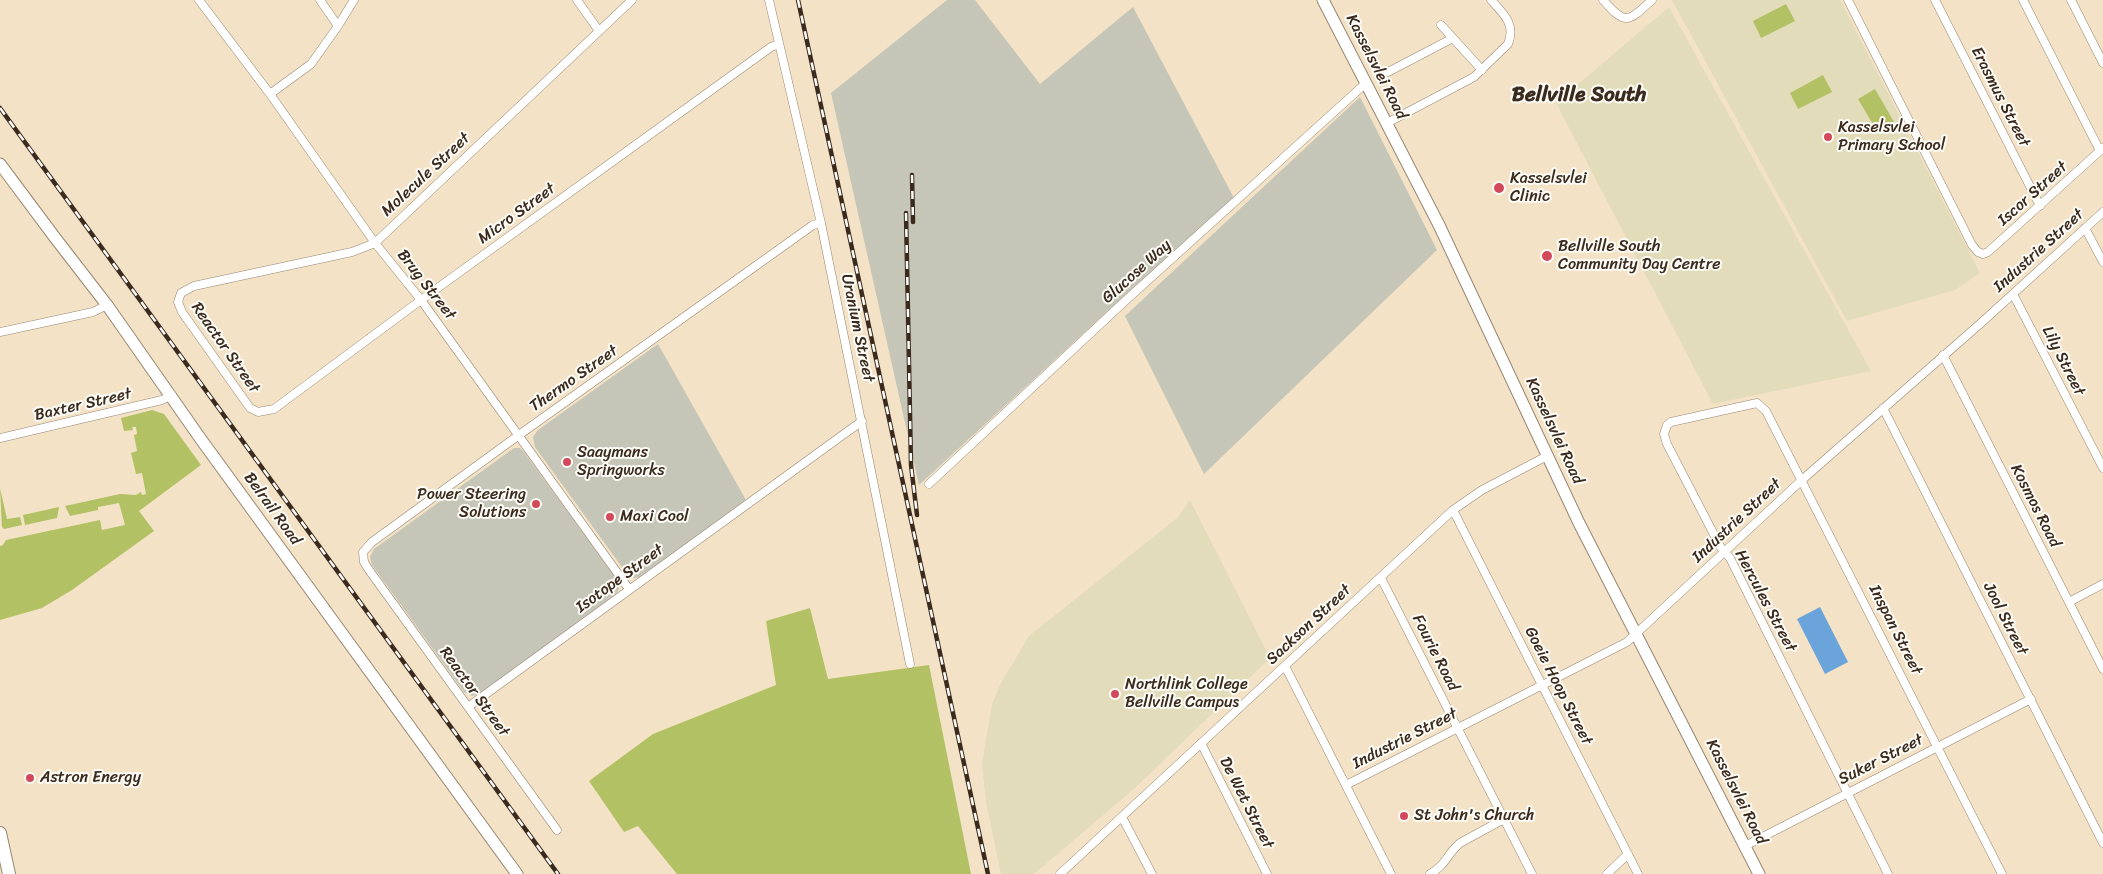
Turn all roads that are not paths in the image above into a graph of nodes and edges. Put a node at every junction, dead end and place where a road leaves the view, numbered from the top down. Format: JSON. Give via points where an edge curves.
{"nodes":[{"id":1,"x":199,"y":0,"type":"edge"},
{"id":2,"x":320,"y":0,"type":"edge"},
{"id":3,"x":354,"y":0,"type":"edge"},
{"id":4,"x":577,"y":0,"type":"edge"},
{"id":5,"x":632,"y":0,"type":"edge"},
{"id":6,"x":769,"y":0,"type":"edge"},
{"id":7,"x":1324,"y":0,"type":"edge"},
{"id":8,"x":1491,"y":0,"type":"edge"},
{"id":9,"x":1602,"y":0,"type":"edge"},
{"id":10,"x":1652,"y":0,"type":"edge"},
{"id":11,"x":1848,"y":0,"type":"edge"},
{"id":12,"x":1935,"y":0,"type":"edge"},
{"id":13,"x":2022,"y":0,"type":"edge"},
{"id":14,"x":2070,"y":0,"type":"edge"},
{"id":15,"x":1441,"y":24,"type":"dead end"},
{"id":16,"x":338,"y":26,"type":"junction"},
{"id":17,"x":599,"y":31,"type":"junction"},
{"id":18,"x":1453,"y":38,"type":"junction"},
{"id":19,"x":779,"y":44,"type":"junction"},
{"id":20,"x":2103,"y":63,"type":"edge"},
{"id":21,"x":1482,"y":70,"type":"junction"},
{"id":22,"x":1388,"y":72,"type":"dead end"},
{"id":23,"x":1366,"y":83,"type":"junction"},
{"id":24,"x":270,"y":94,"type":"junction"},
{"id":25,"x":1387,"y":123,"type":"junction"},
{"id":26,"x":2101,"y":150,"type":"edge"},
{"id":27,"x":0,"y":164,"type":"edge"},
{"id":28,"x":2040,"y":206,"type":"junction"},
{"id":29,"x":2103,"y":212,"type":"edge"},
{"id":30,"x":821,"y":223,"type":"junction"},
{"id":31,"x":2086,"y":228,"type":"junction"},
{"id":32,"x":375,"y":243,"type":"junction"},
{"id":33,"x":2103,"y":262,"type":"edge"},
{"id":34,"x":194,"y":286,"type":"joint"},
{"id":35,"x":2013,"y":294,"type":"junction"},
{"id":36,"x":421,"y":300,"type":"junction"},
{"id":37,"x":107,"y":305,"type":"junction"},
{"id":38,"x":0,"y":332,"type":"edge"},
{"id":39,"x":1943,"y":355,"type":"junction"},
{"id":40,"x":172,"y":395,"type":"junction"},
{"id":41,"x":1758,"y":402,"type":"joint"},
{"id":42,"x":1883,"y":408,"type":"junction"},
{"id":43,"x":274,"y":409,"type":"joint"},
{"id":44,"x":862,"y":421,"type":"junction"},
{"id":45,"x":519,"y":435,"type":"junction"},
{"id":46,"x":0,"y":438,"type":"edge"},
{"id":47,"x":1547,"y":456,"type":"junction"},
{"id":48,"x":2103,"y":468,"type":"edge"},
{"id":49,"x":1803,"y":479,"type":"junction"},
{"id":50,"x":929,"y":484,"type":"dead end"},
{"id":51,"x":1453,"y":510,"type":"junction"},
{"id":52,"x":1724,"y":552,"type":"junction"},
{"id":53,"x":369,"y":570,"type":"joint"},
{"id":54,"x":1381,"y":578,"type":"junction"},
{"id":55,"x":2103,"y":584,"type":"edge"},
{"id":56,"x":629,"y":589,"type":"junction"},
{"id":57,"x":2069,"y":602,"type":"junction"},
{"id":58,"x":1638,"y":633,"type":"junction"},
{"id":59,"x":910,"y":664,"type":"dead end"},
{"id":60,"x":1285,"y":666,"type":"junction"},
{"id":61,"x":2103,"y":668,"type":"edge"},
{"id":62,"x":1542,"y":686,"type":"junction"},
{"id":63,"x":2030,"y":699,"type":"junction"},
{"id":64,"x":468,"y":707,"type":"junction"},
{"id":65,"x":1457,"y":728,"type":"junction"},
{"id":66,"x":1201,"y":744,"type":"junction"},
{"id":67,"x":1938,"y":746,"type":"junction"},
{"id":68,"x":1346,"y":785,"type":"junction"},
{"id":69,"x":1847,"y":793,"type":"junction"},
{"id":70,"x":1122,"y":817,"type":"junction"},
{"id":71,"x":1504,"y":819,"type":"junction"},
{"id":72,"x":557,"y":830,"type":"dead end"},
{"id":73,"x":0,"y":833,"type":"edge"},
{"id":74,"x":2103,"y":843,"type":"edge"},
{"id":75,"x":1745,"y":846,"type":"junction"},
{"id":76,"x":1628,"y":854,"type":"junction"},
{"id":77,"x":515,"y":873,"type":"edge"},
{"id":78,"x":9,"y":874,"type":"edge"},
{"id":79,"x":1060,"y":874,"type":"edge"},
{"id":80,"x":1152,"y":874,"type":"edge"},
{"id":81,"x":1267,"y":874,"type":"edge"},
{"id":82,"x":1391,"y":874,"type":"edge"},
{"id":83,"x":1430,"y":874,"type":"edge"},
{"id":84,"x":1532,"y":874,"type":"edge"},
{"id":85,"x":1607,"y":874,"type":"edge"},
{"id":86,"x":1638,"y":874,"type":"edge"},
{"id":87,"x":1759,"y":874,"type":"edge"},
{"id":88,"x":1888,"y":874,"type":"edge"},
{"id":89,"x":2002,"y":874,"type":"edge"}],
"edges":[{"from":1,"to":24,"type":"street","name":"Brug Street"},
{"from":2,"to":16,"type":"street"},
{"from":3,"to":16,"type":"street"},
{"from":4,"to":17,"type":"street"},
{"from":5,"to":17,"type":"street","name":"Molecule Street"},
{"from":6,"to":19,"type":"street","name":"Uranium Street"},
{"from":7,"to":23,"type":"street","name":"Kasselsvlei Road"},
{"from":8,"to":21,"type":"street","via":[[1510,24],[1510,38]]},
{"from":9,"to":10,"type":"street","via":[[1614,13],[1628,18]]},
{"from":11,"to":28,"type":"street","name":"Iscor Street","via":[[1978,252],[1988,252]]},
{"from":12,"to":28,"type":"street","name":"Erasmus Street"},
{"from":13,"to":26,"type":"street"},
{"from":14,"to":20,"type":"street"},
{"from":15,"to":18,"type":"street"},
{"from":16,"to":24,"type":"street","via":[[311,64]]},
{"from":17,"to":32,"type":"street","name":"Molecule Street"},
{"from":18,"to":21,"type":"street"},
{"from":18,"to":22,"type":"street"},
{"from":19,"to":30,"type":"street","name":"Uranium Street"},
{"from":19,"to":36,"type":"street","name":"Micro Street"},
{"from":21,"to":25,"type":"street","via":[[1461,86]]},
{"from":23,"to":25,"type":"street","name":"Kasselsvlei Road"},
{"from":23,"to":50,"type":"street","name":"Glucose Way"},
{"from":24,"to":32,"type":"street","name":"Brug Street"},
{"from":25,"to":47,"type":"street","name":"Kasselsvlei Road","via":[[1464,276]]},
{"from":26,"to":28,"type":"street","name":"Iscor Street"},
{"from":27,"to":37,"type":"street","name":"Belrail Road"},
{"from":29,"to":31,"type":"street","name":"Industrie Street"},
{"from":30,"to":44,"type":"street","name":"Uranium Street"},
{"from":30,"to":45,"type":"street","name":"Thermo Street"},
{"from":31,"to":33,"type":"street"},
{"from":31,"to":35,"type":"street","name":"Industrie Street"},
{"from":32,"to":34,"type":"street","name":"Molecule Street","via":[[352,252]]},
{"from":32,"to":36,"type":"street","name":"Brug Street"},
{"from":34,"to":43,"type":"street","name":"Reactor Street","via":[[181,293],[178,302],[182,312],[250,408],[258,412]]},
{"from":35,"to":39,"type":"street","name":"Industrie Street"},
{"from":35,"to":48,"type":"street","name":"Lily Street"},
{"from":36,"to":43,"type":"street","name":"Micro Street"},
{"from":36,"to":45,"type":"street","name":"Brug Street"},
{"from":37,"to":38,"type":"street","via":[[93,312]]},
{"from":37,"to":40,"type":"street","name":"Belrail Road"},
{"from":39,"to":42,"type":"street","name":"Industrie Street"},
{"from":39,"to":57,"type":"street","name":"Kosmos Road"},
{"from":40,"to":46,"type":"street","name":"Baxter Street"},
{"from":40,"to":77,"type":"street","name":"Belrail Road"},
{"from":41,"to":49,"type":"street","name":"Inspan Street"},
{"from":41,"to":52,"type":"street","name":"Hercules Street","via":[[1676,420],[1667,425],[1664,434]]},
{"from":42,"to":49,"type":"street","name":"Industrie Street"},
{"from":42,"to":63,"type":"street","name":"Jool Street"},
{"from":44,"to":56,"type":"street","name":"Isotope Street"},
{"from":44,"to":59,"type":"street","name":"Uranium Street"},
{"from":45,"to":53,"type":"street","name":"Thermo Street","via":[[372,542],[364,552],[364,562]]},
{"from":45,"to":56,"type":"street","name":"Brug Street"},
{"from":47,"to":51,"type":"street","name":"Sackson Street"},
{"from":47,"to":58,"type":"street","name":"Kasselsvlei Road"},
{"from":49,"to":52,"type":"street","name":"Industrie Street"},
{"from":49,"to":67,"type":"street","name":"Inspan Street"},
{"from":51,"to":54,"type":"street","name":"Sackson Street"},
{"from":51,"to":62,"type":"street","name":"Goeie Hoop Street"},
{"from":52,"to":58,"type":"street","name":"Industrie Street"},
{"from":52,"to":69,"type":"street","name":"Hercules Street","via":[[1730,558]]},
{"from":53,"to":64,"type":"street","name":"Reactor Street"},
{"from":54,"to":60,"type":"street","name":"Sackson Street"},
{"from":54,"to":65,"type":"street","name":"Fourie Road"},
{"from":55,"to":57,"type":"street"},
{"from":56,"to":64,"type":"street","name":"Isotope Street"},
{"from":57,"to":61,"type":"street","name":"Kosmos Road"},
{"from":58,"to":62,"type":"street","name":"Industrie Street","via":[[1627,642]]},
{"from":58,"to":75,"type":"street","name":"Kasselsvlei Road"},
{"from":60,"to":66,"type":"street","name":"Sackson Street"},
{"from":60,"to":68,"type":"street"},
{"from":62,"to":65,"type":"street","name":"Industrie Street"},
{"from":62,"to":76,"type":"street","name":"Goeie Hoop Street"},
{"from":63,"to":67,"type":"street","name":"Suker Street"},
{"from":63,"to":74,"type":"street","name":"Jool Street"},
{"from":64,"to":72,"type":"street","name":"Reactor Street"},
{"from":65,"to":68,"type":"street","name":"Industrie Street"},
{"from":65,"to":71,"type":"street","name":"Fourie Road"},
{"from":66,"to":70,"type":"street","name":"Sackson Street"},
{"from":66,"to":81,"type":"street","name":"De Wet Street"},
{"from":67,"to":69,"type":"street","name":"Suker Street"},
{"from":67,"to":89,"type":"street","name":"Inspan Street"},
{"from":68,"to":82,"type":"street"},
{"from":69,"to":75,"type":"street","name":"Suker Street"},
{"from":69,"to":88,"type":"street","name":"Hercules Street"},
{"from":70,"to":79,"type":"street","name":"Sackson Street"},
{"from":70,"to":80,"type":"street"},
{"from":71,"to":83,"type":"street","via":[[1460,843],[1442,866]]},
{"from":71,"to":84,"type":"street","name":"Fourie Road"},
{"from":73,"to":78,"type":"main road"},
{"from":75,"to":87,"type":"street","name":"Kasselsvlei Road"},
{"from":76,"to":85,"type":"street"},
{"from":76,"to":86,"type":"street","name":"Goeie Hoop Street"}]}
